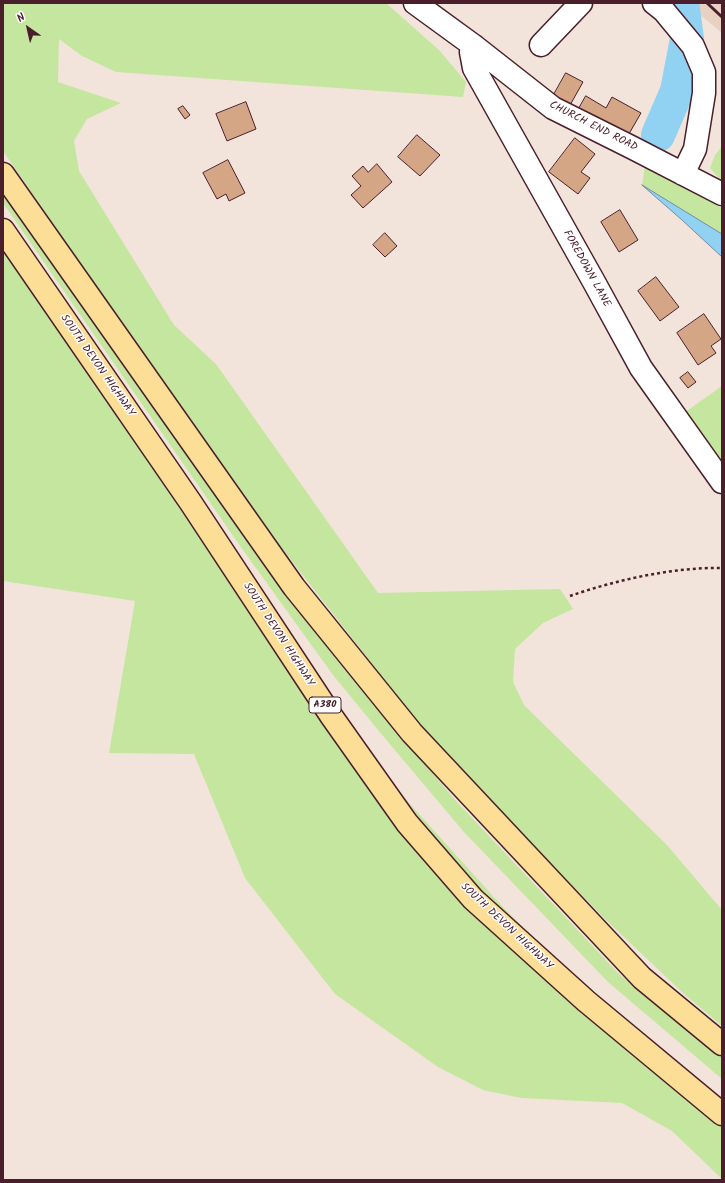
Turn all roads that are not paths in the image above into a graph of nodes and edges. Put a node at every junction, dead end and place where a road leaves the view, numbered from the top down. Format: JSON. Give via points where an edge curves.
{"nodes":[{"id":1,"x":415,"y":3,"type":"edge"},
{"id":2,"x":581,"y":3,"type":"edge"},
{"id":3,"x":654,"y":3,"type":"edge"},
{"id":4,"x":541,"y":45,"type":"dead end"},
{"id":5,"x":474,"y":46,"type":"junction"},
{"id":6,"x":3,"y":174,"type":"edge"},
{"id":7,"x":683,"y":174,"type":"junction"},
{"id":8,"x":722,"y":194,"type":"edge"},
{"id":9,"x":3,"y":230,"type":"edge"},
{"id":10,"x":722,"y":482,"type":"edge"},
{"id":11,"x":722,"y":1044,"type":"edge"},
{"id":12,"x":722,"y":1114,"type":"edge"}],
"edges":[{"from":1,"to":5,"type":"street","name":"CHURCH END ROAD"},
{"from":2,"to":4,"type":"street"},
{"from":3,"to":7,"type":"street","via":[[664,11],[693,46],[704,72],[704,93],[695,149]]},
{"from":5,"to":7,"type":"street","name":"CHURCH END ROAD","via":[[553,108]]},
{"from":5,"to":10,"type":"street","name":"FOREDOWN LANE","via":[[471,52],[474,68],[641,368]]},
{"from":6,"to":11,"type":"highway","via":[[294,587],[412,733],[642,978]]},
{"from":7,"to":8,"type":"street","name":"CHURCH END ROAD"},
{"from":9,"to":12,"type":"highway","name":"SOUTH DEVON HIGHWAY","number":"A380","via":[[191,502],[332,717],[407,823],[472,899],[586,1001]]}]}
